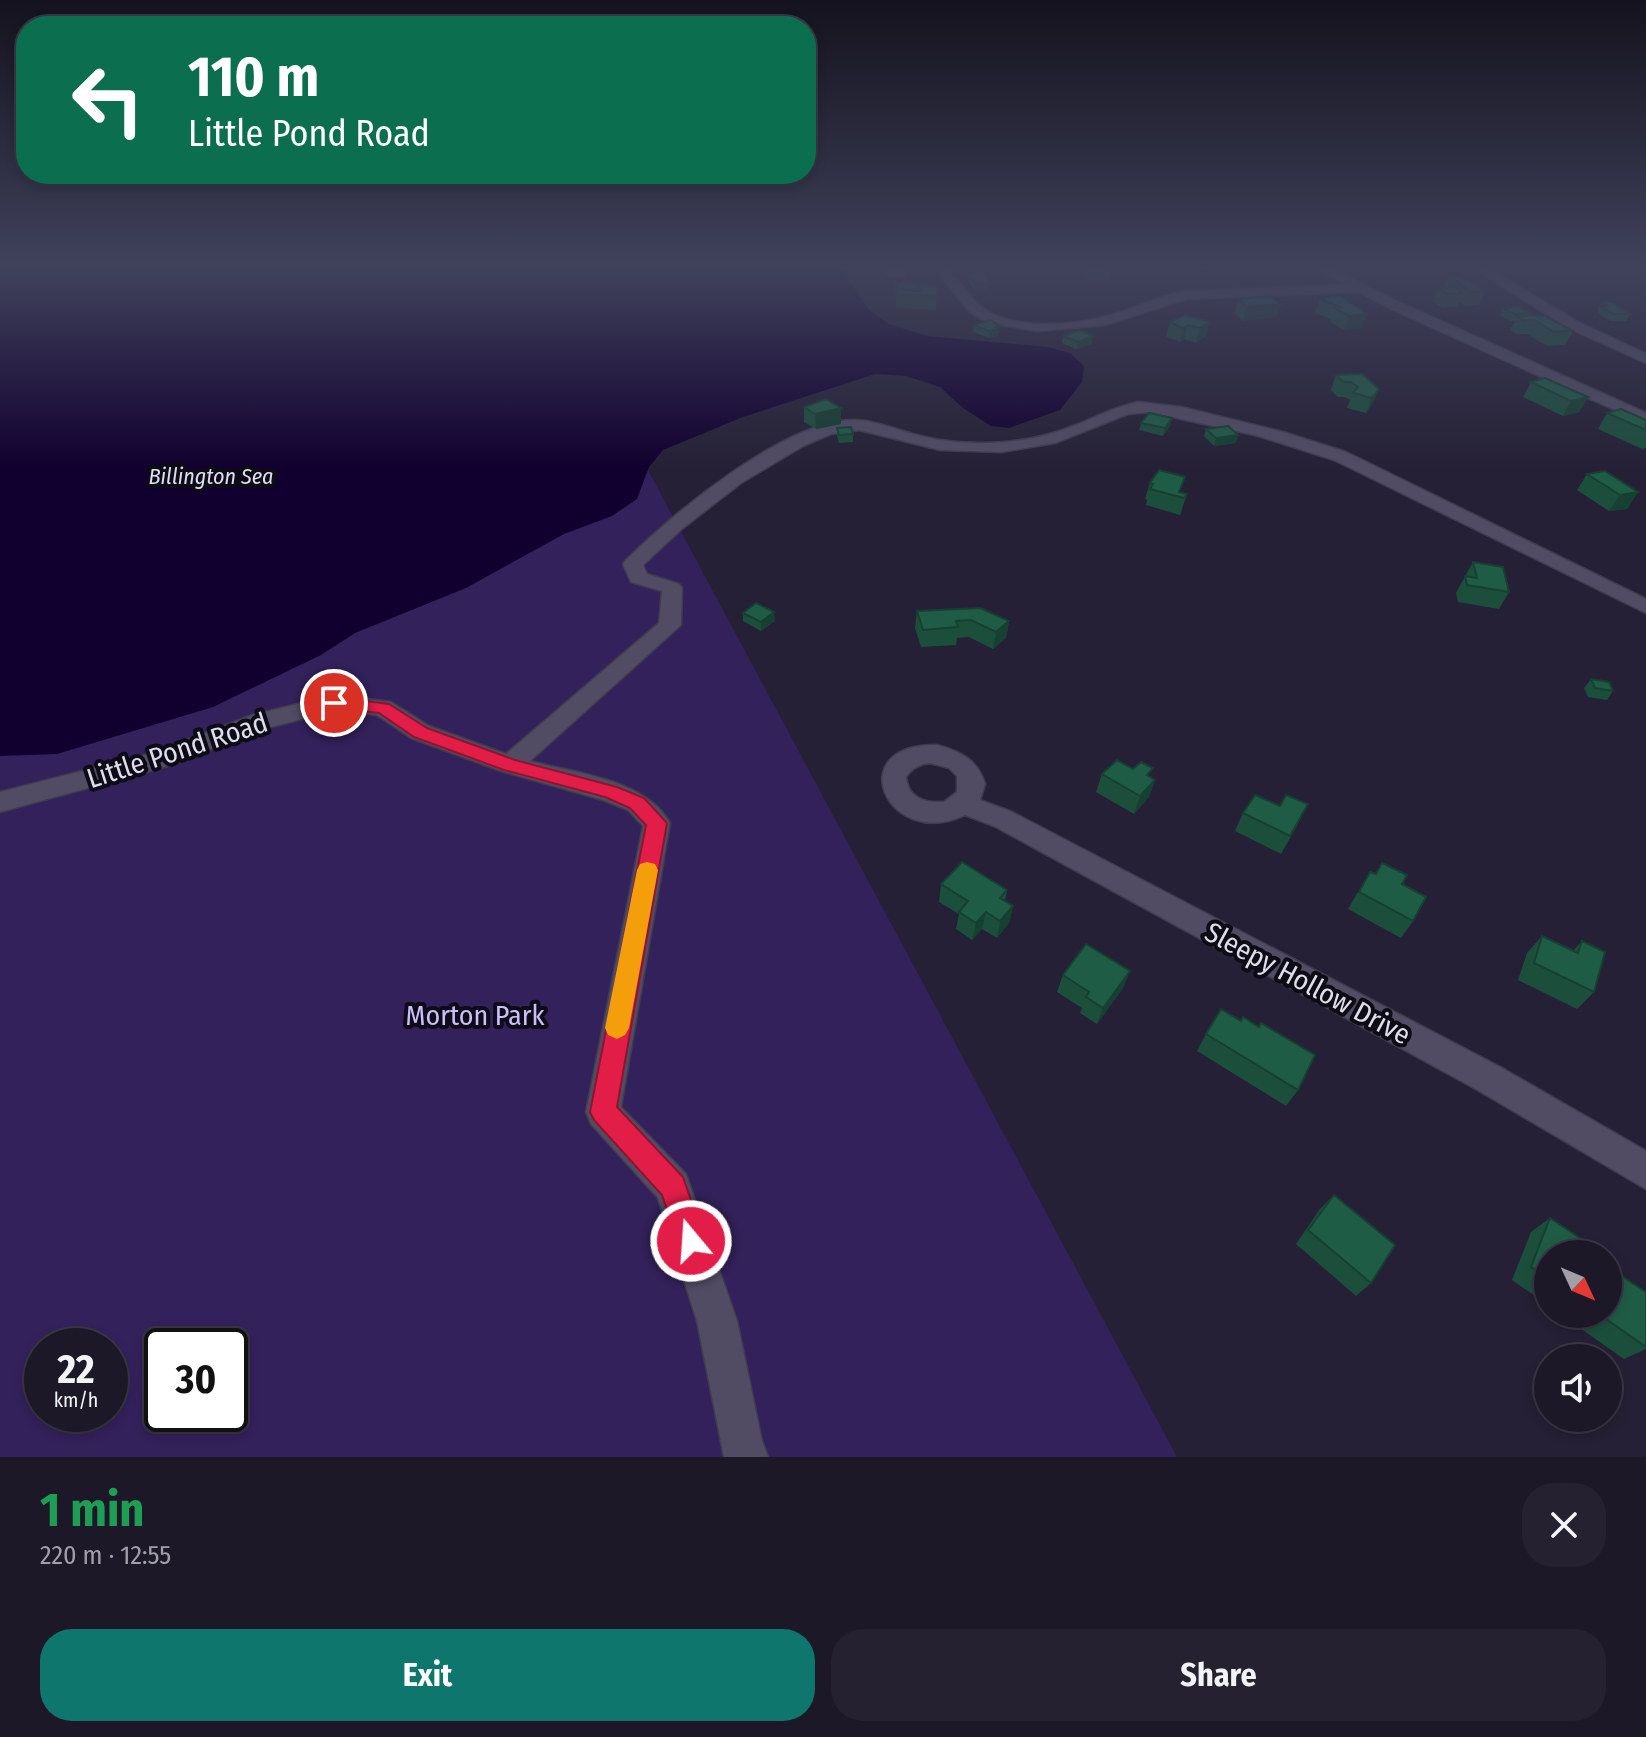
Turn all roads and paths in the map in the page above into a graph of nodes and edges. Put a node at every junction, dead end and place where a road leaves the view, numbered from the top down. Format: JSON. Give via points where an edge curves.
{"nodes":[{"id":1,"x":1457,"y":333,"type":"edge"},
{"id":2,"x":1590,"y":333,"type":"edge"},
{"id":3,"x":1646,"y":359,"type":"edge"},
{"id":4,"x":1646,"y":419,"type":"edge"},
{"id":5,"x":1646,"y":607,"type":"edge"},
{"id":6,"x":510,"y":765,"type":"junction"},
{"id":7,"x":0,"y":802,"type":"edge"},
{"id":8,"x":964,"y":804,"type":"dead end"},
{"id":9,"x":1646,"y":1171,"type":"edge"},
{"id":10,"x":747,"y":1457,"type":"edge"}],
"edges":[{"from":1,"to":4,"type":"street"},
{"from":2,"to":3,"type":"street"},
{"from":5,"to":6,"type":"street","via":[[1310,444],[1250,427],[1145,406],[1014,446],[940,445],[852,425],[830,430],[759,466],[678,519],[653,542],[633,564],[638,578],[672,588],[670,625]]},
{"from":6,"to":7,"type":"street","name":"Little Pond Road","via":[[420,732],[383,708],[334,703],[261,721],[155,761]]},
{"from":6,"to":10,"type":"street","name":"Little Pond Road","via":[[610,792],[637,803],[657,823],[603,1112],[673,1187],[717,1321]]},
{"from":8,"to":9,"type":"street","name":"Sleepy Hollow Drive","via":[[1003,819],[1488,1078]]}]}
